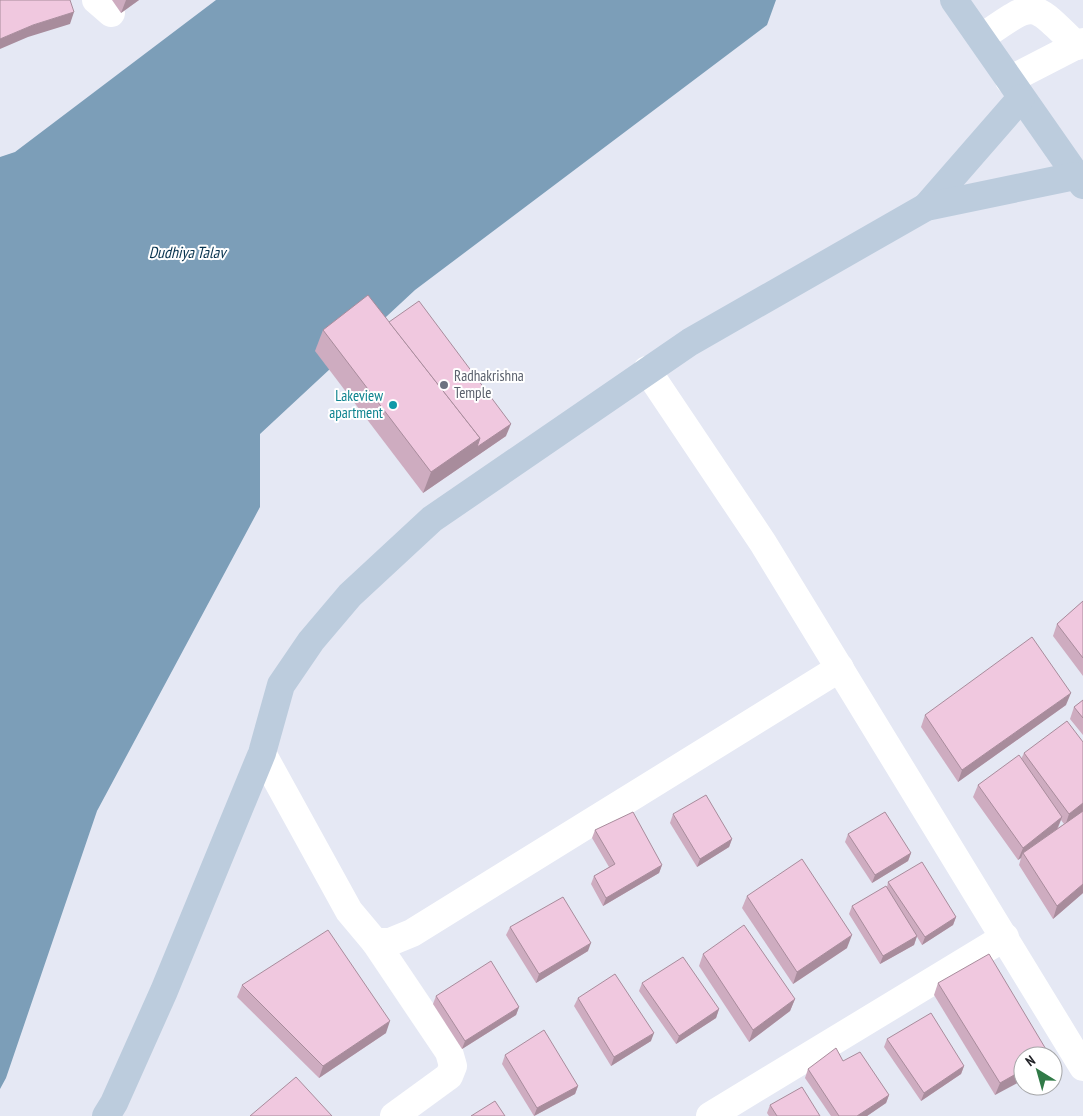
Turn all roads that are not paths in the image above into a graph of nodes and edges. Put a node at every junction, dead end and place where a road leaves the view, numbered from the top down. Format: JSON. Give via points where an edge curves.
{"nodes":[{"id":1,"x":954,"y":0,"type":"edge"},
{"id":2,"x":982,"y":37,"type":"junction"},
{"id":3,"x":1080,"y":44,"type":"edge"},
{"id":4,"x":1015,"y":89,"type":"junction"},
{"id":5,"x":1079,"y":181,"type":"edge"},
{"id":6,"x":926,"y":207,"type":"junction"},
{"id":7,"x":647,"y":370,"type":"junction"},
{"id":8,"x":840,"y":668,"type":"junction"},
{"id":9,"x":262,"y":754,"type":"junction"},
{"id":10,"x":1005,"y":937,"type":"junction"},
{"id":11,"x":375,"y":942,"type":"junction"},
{"id":12,"x":1083,"y":1067,"type":"edge"},
{"id":13,"x":116,"y":1112,"type":"edge"},
{"id":14,"x":394,"y":1116,"type":"edge"},
{"id":15,"x":710,"y":1116,"type":"edge"}],
"edges":[{"from":1,"to":2,"type":"main road"},
{"from":2,"to":3,"type":"street","via":[[1022,10],[1033,9],[1045,14]]},
{"from":2,"to":4,"type":"main road"},
{"from":3,"to":4,"type":"street"},
{"from":4,"to":5,"type":"main road"},
{"from":4,"to":6,"type":"main road"},
{"from":5,"to":6,"type":"main road"},
{"from":6,"to":7,"type":"main road"},
{"from":7,"to":8,"type":"street","via":[[763,543]]},
{"from":7,"to":9,"type":"main road","via":[[432,519],[350,595],[311,641],[282,685]]},
{"from":8,"to":10,"type":"street"},
{"from":8,"to":11,"type":"street","via":[[412,932],[390,942]]},
{"from":9,"to":11,"type":"street","via":[[349,911]]},
{"from":9,"to":13,"type":"main road"},
{"from":10,"to":12,"type":"street"},
{"from":10,"to":15,"type":"street"},
{"from":11,"to":14,"type":"street","via":[[449,1052],[454,1066],[448,1076]]}]}
